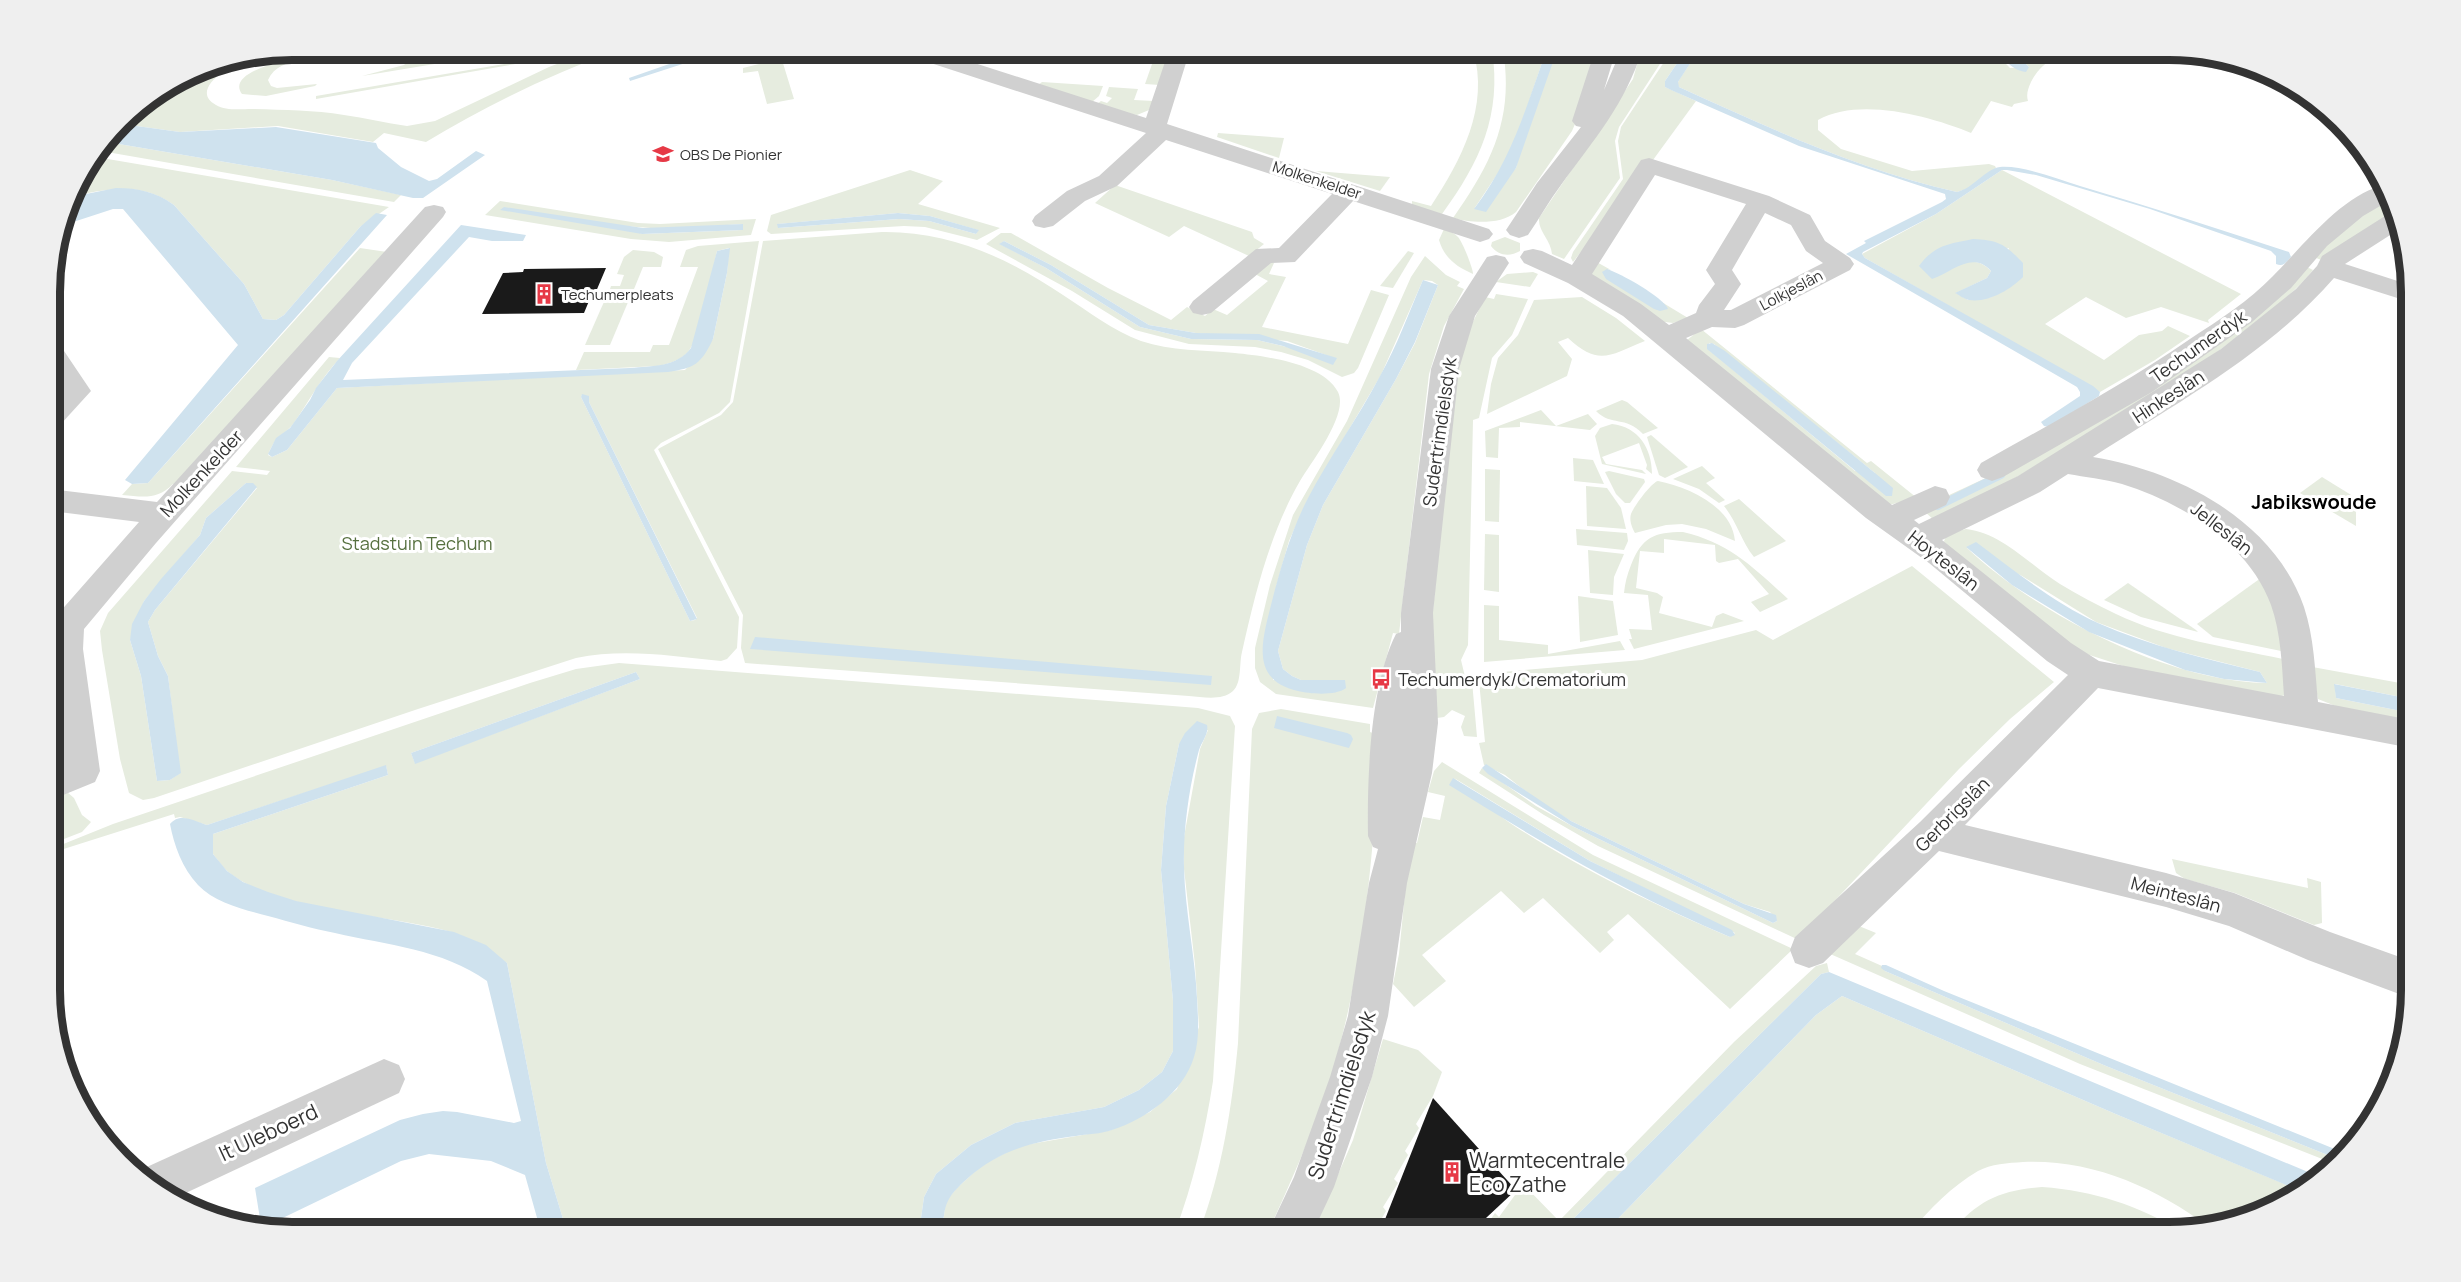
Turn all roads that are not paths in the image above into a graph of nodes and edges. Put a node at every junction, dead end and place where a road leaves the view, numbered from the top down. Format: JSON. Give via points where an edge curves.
{"nodes":[{"id":1,"x":946,"y":60,"type":"edge"},
{"id":2,"x":1177,"y":60,"type":"edge"},
{"id":3,"x":1602,"y":60,"type":"edge"},
{"id":4,"x":1628,"y":60,"type":"edge"},
{"id":5,"x":1159,"y":128,"type":"junction"},
{"id":6,"x":1563,"y":166,"type":"junction"},
{"id":7,"x":1350,"y":190,"type":"junction"},
{"id":8,"x":2380,"y":196,"type":"edge"},
{"id":9,"x":1760,"y":201,"type":"junction"},
{"id":10,"x":434,"y":212,"type":"dead end"},
{"id":11,"x":1044,"y":221,"type":"dead end"},
{"id":12,"x":2391,"y":223,"type":"edge"},
{"id":13,"x":1519,"y":230,"type":"junction"},
{"id":14,"x":1480,"y":234,"type":"junction"},
{"id":15,"x":1533,"y":258,"type":"junction"},
{"id":16,"x":1496,"y":263,"type":"junction"},
{"id":17,"x":2328,"y":268,"type":"junction"},
{"id":18,"x":1577,"y":277,"type":"junction"},
{"id":19,"x":2401,"y":291,"type":"edge"},
{"id":20,"x":1202,"y":307,"type":"dead end"},
{"id":21,"x":1708,"y":318,"type":"junction"},
{"id":22,"x":1666,"y":336,"type":"junction"},
{"id":23,"x":60,"y":366,"type":"edge"},
{"id":24,"x":60,"y":408,"type":"edge"},
{"id":25,"x":2062,"y":462,"type":"junction"},
{"id":26,"x":1992,"y":471,"type":"dead end"},
{"id":27,"x":1935,"y":497,"type":"dead end"},
{"id":28,"x":60,"y":501,"type":"edge"},
{"id":29,"x":164,"y":514,"type":"junction"},
{"id":30,"x":1890,"y":519,"type":"junction"},
{"id":31,"x":1917,"y":538,"type":"junction"},
{"id":32,"x":2091,"y":673,"type":"junction"},
{"id":33,"x":2302,"y":713,"type":"junction"},
{"id":34,"x":2401,"y":732,"type":"edge"},
{"id":35,"x":67,"y":778,"type":"edge"},
{"id":36,"x":1934,"y":833,"type":"junction"},
{"id":37,"x":1809,"y":950,"type":"dead end"},
{"id":38,"x":2401,"y":976,"type":"edge"},
{"id":39,"x":384,"y":1079,"type":"dead end"},
{"id":40,"x":162,"y":1182,"type":"edge"},
{"id":41,"x":1295,"y":1222,"type":"edge"}],
"edges":[{"from":1,"to":5,"type":"street","name":"Molkenkelder"},
{"from":2,"to":5,"type":"street"},
{"from":3,"to":6,"type":"street","via":[[1581,128]]},
{"from":4,"to":6,"type":"street","via":[[1621,83]]},
{"from":5,"to":7,"type":"street","name":"Molkenkelder"},
{"from":5,"to":11,"type":"street","via":[[1108,181],[1076,196]]},
{"from":6,"to":13,"type":"street"},
{"from":7,"to":14,"type":"street","name":"Molkenkelder"},
{"from":7,"to":20,"type":"street","via":[[1286,256],[1265,255]]},
{"from":8,"to":26,"type":"street","name":"Techumerdyk","via":[[2318,241],[2282,282],[2243,316],[2142,385]]},
{"from":9,"to":18,"type":"street","name":"Lolkjeslân","via":[[1649,165]]},
{"from":9,"to":21,"type":"street","via":[[1719,270],[1728,284],[1712,305]]},
{"from":9,"to":21,"type":"street","name":"Lolkjeslân","via":[[1801,220],[1815,246],[1841,264],[1735,320]]},
{"from":10,"to":29,"type":"street","name":"Molkenkelder"},
{"from":12,"to":17,"type":"street","name":"Hinkeslân","via":[[2331,262]]},
{"from":13,"to":14,"type":"street","via":[[1497,227]]},
{"from":13,"to":15,"type":"street","via":[[1536,242]]},
{"from":14,"to":16,"type":"street","via":[[1474,241],[1476,250]]},
{"from":15,"to":16,"type":"street","via":[[1517,265]]},
{"from":15,"to":18,"type":"street","name":"Hoyteslân"},
{"from":16,"to":41,"type":"street","name":"Sudertrimdielsdyk","via":[[1462,316],[1445,369],[1417,613],[1421,723],[1414,773],[1388,883],[1368,1016],[1312,1188]]},
{"from":17,"to":19,"type":"street"},
{"from":17,"to":25,"type":"street","name":"Hinkeslân","via":[[2305,295],[2231,355]]},
{"from":18,"to":22,"type":"street","name":"Hoyteslân"},
{"from":21,"to":22,"type":"street","name":"Lolkjeslân"},
{"from":22,"to":30,"type":"street","name":"Hoyteslân"},
{"from":23,"to":24,"type":"street","via":[[77,391]]},
{"from":25,"to":31,"type":"street","name":"Hinkeslân","via":[[2029,484]]},
{"from":25,"to":33,"type":"street","name":"Jelleslân","via":[[2113,471],[2173,493],[2245,543],[2275,580],[2287,606]]},
{"from":27,"to":30,"type":"street"},
{"from":28,"to":29,"type":"street"},
{"from":29,"to":35,"type":"street","name":"Molkenkelder","via":[[78,612],[67,631]]},
{"from":30,"to":31,"type":"street","name":"Hoyteslân"},
{"from":31,"to":32,"type":"street","name":"Hoyteslân","via":[[2059,652]]},
{"from":32,"to":33,"type":"street","name":"Hoyteslân"},
{"from":32,"to":36,"type":"street","name":"Gerbrigslân"},
{"from":33,"to":34,"type":"street","name":"Hoyteslân"},
{"from":36,"to":37,"type":"street","name":"Gerbrigslân"},
{"from":36,"to":38,"type":"street","name":"Meinteslân","via":[[2234,910]]},
{"from":39,"to":40,"type":"street","name":"It Uleboerd"}]}
